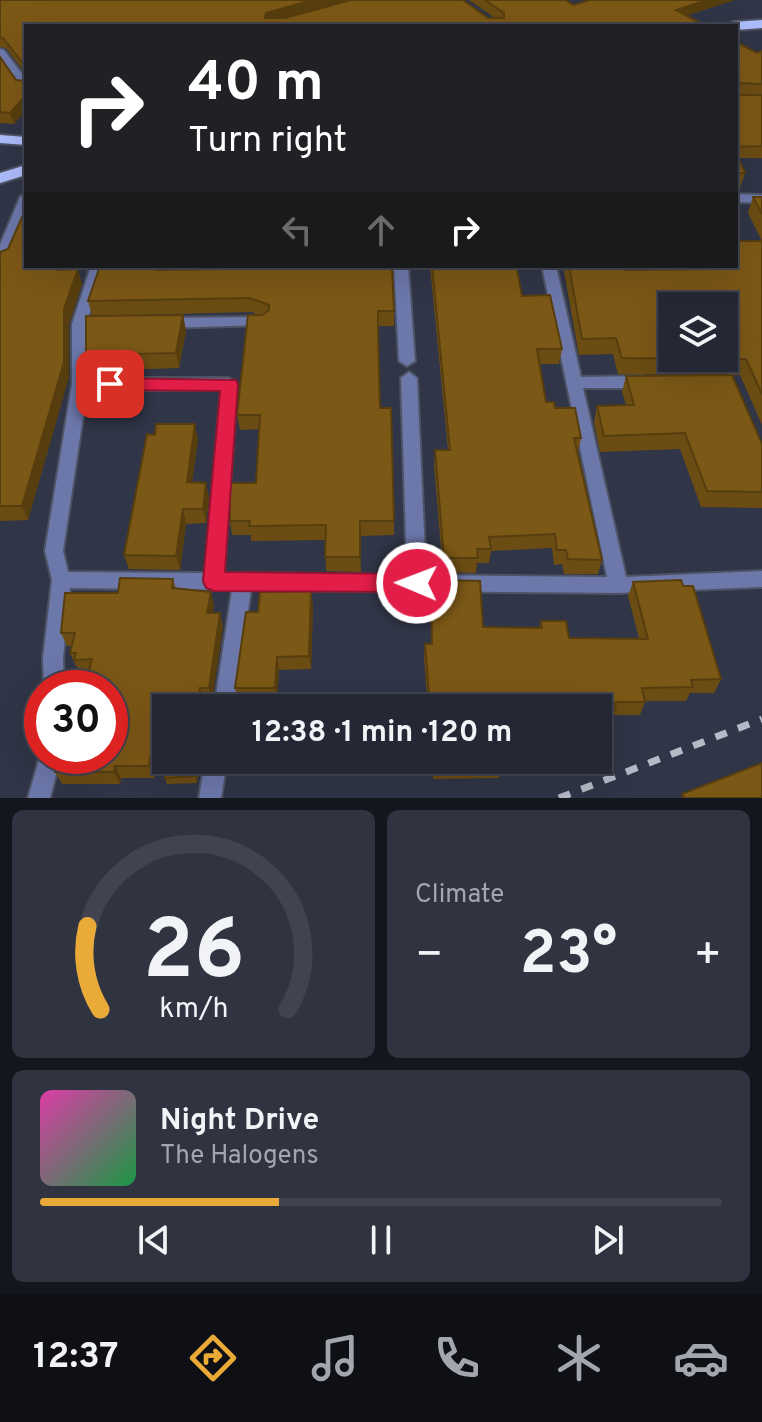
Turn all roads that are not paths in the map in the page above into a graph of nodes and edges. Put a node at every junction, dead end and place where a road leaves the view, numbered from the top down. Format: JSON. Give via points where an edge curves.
{"nodes":[{"id":1,"x":762,"y":24,"type":"edge"},
{"id":2,"x":738,"y":26,"type":"edge"},
{"id":3,"x":0,"y":52,"type":"edge"},
{"id":4,"x":24,"y":84,"type":"edge"},
{"id":5,"x":0,"y":139,"type":"edge"},
{"id":6,"x":24,"y":141,"type":"edge"},
{"id":7,"x":24,"y":171,"type":"edge"},
{"id":8,"x":0,"y":178,"type":"edge"},
{"id":9,"x":738,"y":198,"type":"edge"},
{"id":10,"x":762,"y":199,"type":"edge"},
{"id":11,"x":24,"y":202,"type":"edge"},
{"id":12,"x":0,"y":262,"type":"edge"},
{"id":13,"x":98,"y":268,"type":"edge"},
{"id":14,"x":401,"y":268,"type":"edge"},
{"id":15,"x":549,"y":268,"type":"edge"},
{"id":16,"x":262,"y":322,"type":"edge"},
{"id":17,"x":155,"y":323,"type":"edge"},
{"id":18,"x":662,"y":382,"type":"edge"},
{"id":19,"x":574,"y":383,"type":"junction"},
{"id":20,"x":80,"y":384,"type":"junction"},
{"id":21,"x":762,"y":579,"type":"edge"},
{"id":22,"x":61,"y":580,"type":"junction"},
{"id":23,"x":214,"y":581,"type":"junction"},
{"id":24,"x":243,"y":581,"type":"junction"},
{"id":25,"x":417,"y":583,"type":"junction"},
{"id":26,"x":618,"y":585,"type":"junction"},
{"id":27,"x":53,"y":670,"type":"edge"},
{"id":28,"x":226,"y":694,"type":"edge"},
{"id":29,"x":45,"y":774,"type":"edge"},
{"id":30,"x":214,"y":774,"type":"edge"},
{"id":31,"x":39,"y":798,"type":"edge"},
{"id":32,"x":210,"y":798,"type":"edge"}],
"edges":[{"from":1,"to":2,"type":"main road"},
{"from":3,"to":4,"type":"street"},
{"from":5,"to":6,"type":"main road"},
{"from":7,"to":8,"type":"main road"},
{"from":9,"to":10,"type":"street"},
{"from":11,"to":12,"type":"street"},
{"from":13,"to":20,"type":"street"},
{"from":14,"to":25,"type":"street"},
{"from":15,"to":19,"type":"street"},
{"from":16,"to":17,"type":"street"},
{"from":18,"to":19,"type":"street"},
{"from":19,"to":26,"type":"street"},
{"from":20,"to":22,"type":"street","via":[[54,551]]},
{"from":20,"to":23,"type":"street","via":[[229,384]]},
{"from":21,"to":26,"type":"street"},
{"from":22,"to":23,"type":"street"},
{"from":22,"to":27,"type":"street"},
{"from":23,"to":24,"type":"street"},
{"from":24,"to":25,"type":"street"},
{"from":24,"to":28,"type":"street"},
{"from":25,"to":26,"type":"street"},
{"from":29,"to":31,"type":"street"},
{"from":30,"to":32,"type":"street"}]}
